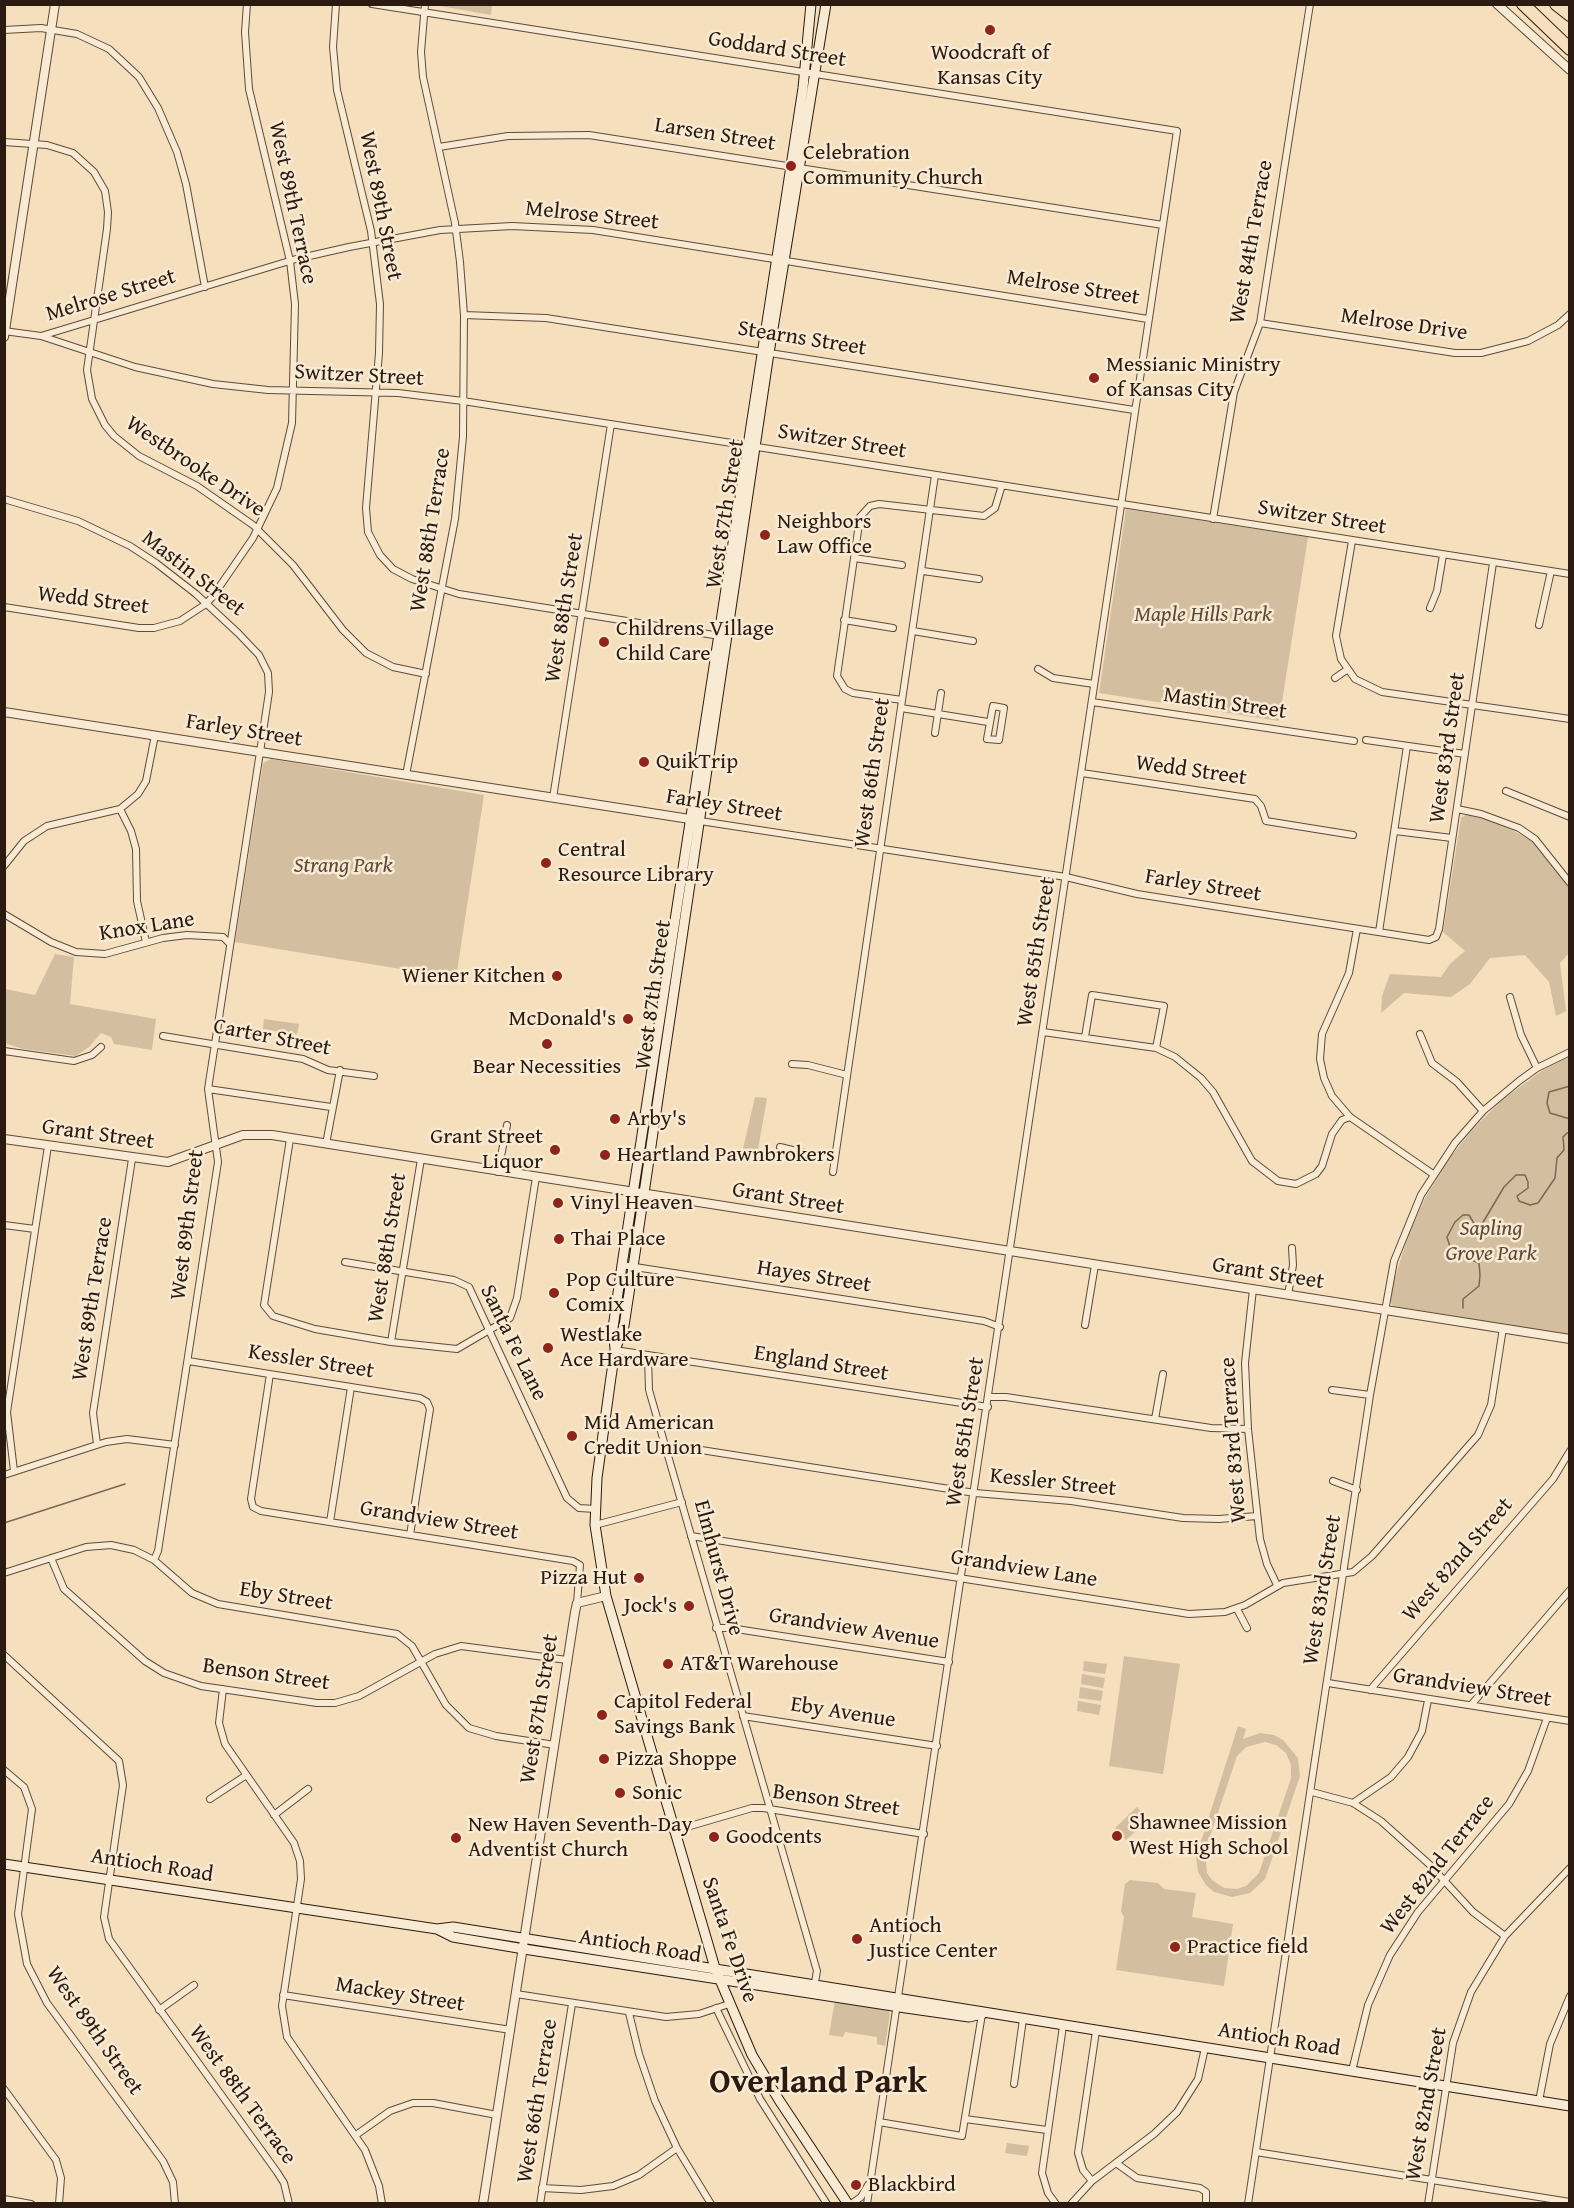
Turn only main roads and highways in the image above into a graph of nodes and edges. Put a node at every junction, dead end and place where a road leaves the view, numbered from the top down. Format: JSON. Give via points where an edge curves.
{"nodes":[{"id":1,"x":811,"y":4,"type":"edge"},
{"id":2,"x":826,"y":4,"type":"edge"},
{"id":3,"x":1523,"y":4,"type":"edge"},
{"id":4,"x":1556,"y":4,"type":"edge"},
{"id":5,"x":1562,"y":4,"type":"edge"},
{"id":6,"x":1569,"y":14,"type":"edge"},
{"id":7,"x":1569,"y":50,"type":"edge"},
{"id":8,"x":809,"y":73,"type":"junction"},
{"id":9,"x":794,"y":166,"type":"junction"},
{"id":10,"x":765,"y":352,"type":"junction"},
{"id":11,"x":722,"y":636,"type":"junction"},
{"id":12,"x":615,"y":1350,"type":"junction"},
{"id":13,"x":606,"y":1596,"type":"joint"},
{"id":14,"x":4,"y":1864,"type":"edge"},
{"id":15,"x":437,"y":1929,"type":"junction"},
{"id":16,"x":715,"y":1968,"type":"junction"},
{"id":17,"x":719,"y":1979,"type":"junction"},
{"id":18,"x":897,"y":2002,"type":"junction"},
{"id":19,"x":1569,"y":2106,"type":"edge"},
{"id":20,"x":850,"y":2204,"type":"edge"}],
"edges":[{"from":1,"to":8,"type":"main road","name":"West 87th Street"},
{"from":2,"to":8,"type":"main road","name":"West 87th Street"},
{"from":3,"to":7,"type":"highway"},
{"from":4,"to":6,"type":"highway"},
{"from":5,"to":6,"type":"highway"},
{"from":8,"to":9,"type":"main road","name":"West 87th Street"},
{"from":8,"to":9,"type":"main road","name":"West 87th Street","via":[[809,102]]},
{"from":9,"to":10,"type":"main road","name":"West 87th Street"},
{"from":10,"to":11,"type":"main road","name":"West 87th Street","via":[[746,445]]},
{"from":10,"to":11,"type":"main road","name":"West 87th Street","via":[[757,447]]},
{"from":11,"to":12,"type":"main road","name":"West 87th Street","via":[[700,821],[644,1195],[624,1326]]},
{"from":11,"to":12,"type":"main road","name":"West 87th Street","via":[[622,1265],[613,1328]]},
{"from":12,"to":13,"type":"main road","name":"West 87th Street","via":[[598,1464],[596,1509]]},
{"from":13,"to":16,"type":"main road","name":"Santa Fe Drive"},
{"from":14,"to":15,"type":"main road","name":"Antioch Road"},
{"from":15,"to":16,"type":"main road","name":"Antioch Road","via":[[453,1927]]},
{"from":15,"to":17,"type":"main road","name":"Antioch Road","via":[[453,1937]]},
{"from":16,"to":17,"type":"main road","name":"Santa Fe Drive"},
{"from":16,"to":18,"type":"main road","name":"Antioch Road"},
{"from":17,"to":18,"type":"main road","name":"Antioch Road"},
{"from":17,"to":20,"type":"main road","name":"Santa Fe Drive","via":[[752,2055]]},
{"from":18,"to":19,"type":"main road","name":"Antioch Road","via":[[968,2008],[981,2014]]}]}
